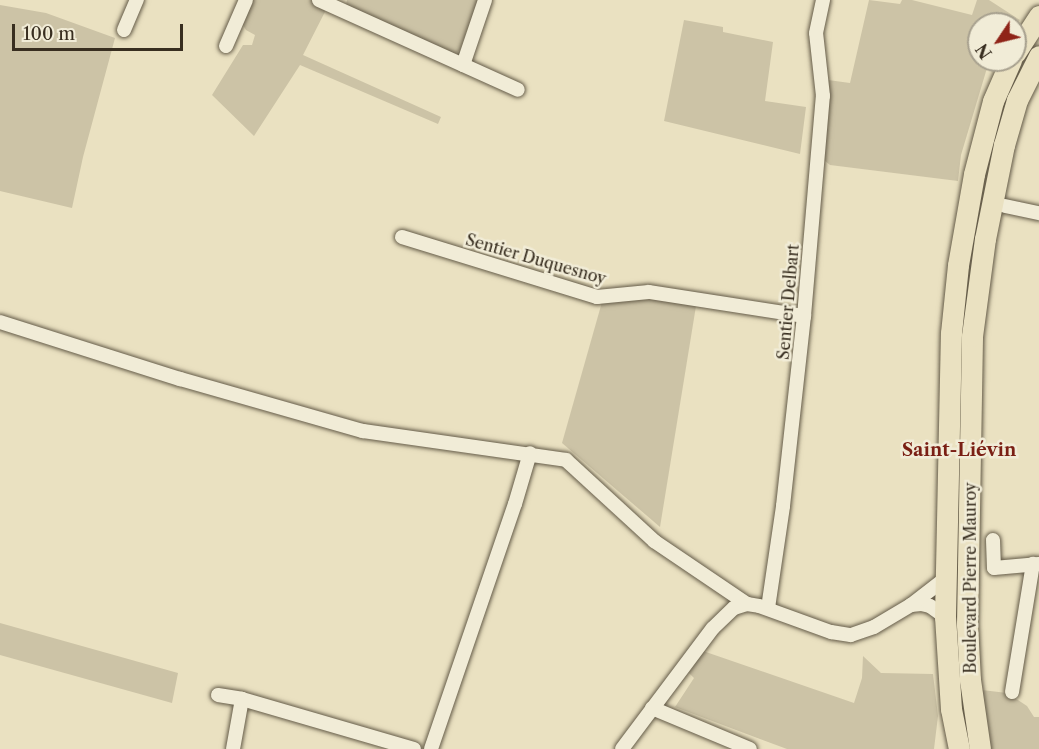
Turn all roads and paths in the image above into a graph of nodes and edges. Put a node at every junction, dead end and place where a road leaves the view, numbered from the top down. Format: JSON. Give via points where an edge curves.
{"nodes":[{"id":1,"x":137,"y":0,"type":"edge"},
{"id":2,"x":246,"y":0,"type":"edge"},
{"id":3,"x":319,"y":0,"type":"edge"},
{"id":4,"x":485,"y":0,"type":"edge"},
{"id":5,"x":823,"y":0,"type":"edge"},
{"id":6,"x":336,"y":3,"type":"edge"},
{"id":7,"x":1039,"y":16,"type":"edge"},
{"id":8,"x":124,"y":30,"type":"dead end"},
{"id":9,"x":1027,"y":34,"type":"edge"},
{"id":10,"x":226,"y":46,"type":"dead end"},
{"id":11,"x":1039,"y":56,"type":"edge"},
{"id":12,"x":463,"y":65,"type":"junction"},
{"id":13,"x":1006,"y":72,"type":"edge"},
{"id":14,"x":518,"y":90,"type":"dead end"},
{"id":15,"x":1005,"y":206,"type":"dead end"},
{"id":16,"x":1039,"y":213,"type":"edge"},
{"id":17,"x":402,"y":237,"type":"dead end"},
{"id":18,"x":804,"y":316,"type":"junction"},
{"id":19,"x":0,"y":322,"type":"edge"},
{"id":20,"x":530,"y":453,"type":"junction"},
{"id":21,"x":993,"y":540,"type":"dead end"},
{"id":22,"x":1036,"y":564,"type":"edge"},
{"id":23,"x":946,"y":578,"type":"junction"},
{"id":24,"x":747,"y":604,"type":"junction"},
{"id":25,"x":911,"y":605,"type":"junction"},
{"id":26,"x":768,"y":608,"type":"junction"},
{"id":27,"x":945,"y":617,"type":"junction"},
{"id":28,"x":1012,"y":692,"type":"dead end"},
{"id":29,"x":218,"y":694,"type":"dead end"},
{"id":30,"x":242,"y":699,"type":"junction"},
{"id":31,"x":652,"y":708,"type":"junction"},
{"id":32,"x":233,"y":749,"type":"edge"},
{"id":33,"x":414,"y":749,"type":"edge"},
{"id":34,"x":431,"y":749,"type":"edge"},
{"id":35,"x":622,"y":749,"type":"edge"},
{"id":36,"x":750,"y":749,"type":"edge"},
{"id":37,"x":959,"y":749,"type":"edge"},
{"id":38,"x":980,"y":749,"type":"edge"}],
"edges":[{"from":1,"to":8,"type":"street"},
{"from":2,"to":10,"type":"street"},
{"from":3,"to":6,"type":"street"},
{"from":4,"to":12,"type":"street"},
{"from":5,"to":18,"type":"street","name":"Sentier Delbart","via":[[816,33],[823,102]]},
{"from":6,"to":12,"type":"street"},
{"from":7,"to":9,"type":"main road"},
{"from":11,"to":38,"type":"main road","name":"Boulevard Pierre Mauroy","via":[[1017,100],[998,168],[971,350],[967,624]]},
{"from":12,"to":14,"type":"street"},
{"from":13,"to":23,"type":"main road","name":"Boulevard Pierre Mauroy","via":[[981,145],[955,290],[948,376]]},
{"from":15,"to":16,"type":"street"},
{"from":17,"to":18,"type":"street","name":"Sentier Duquesnoy","via":[[597,297],[649,292]]},
{"from":18,"to":26,"type":"street","name":"Sentier Delbart"},
{"from":19,"to":20,"type":"street","via":[[363,431]]},
{"from":20,"to":24,"type":"street","via":[[572,463],[654,541]]},
{"from":20,"to":34,"type":"street"},
{"from":21,"to":22,"type":"street","via":[[994,568]]},
{"from":22,"to":28,"type":"street"},
{"from":23,"to":25,"type":"street"},
{"from":23,"to":27,"type":"main road","name":"Boulevard Pierre Mauroy"},
{"from":24,"to":26,"type":"street"},
{"from":24,"to":31,"type":"street","via":[[722,618]]},
{"from":25,"to":26,"type":"street","via":[[874,627],[845,635]]},
{"from":25,"to":27,"type":"street","via":[[930,606]]},
{"from":27,"to":37,"type":"main road","name":"Boulevard Pierre Mauroy","via":[[951,709]]},
{"from":29,"to":30,"type":"street"},
{"from":30,"to":32,"type":"street"},
{"from":30,"to":33,"type":"street"},
{"from":31,"to":35,"type":"street"},
{"from":31,"to":36,"type":"street"}]}
